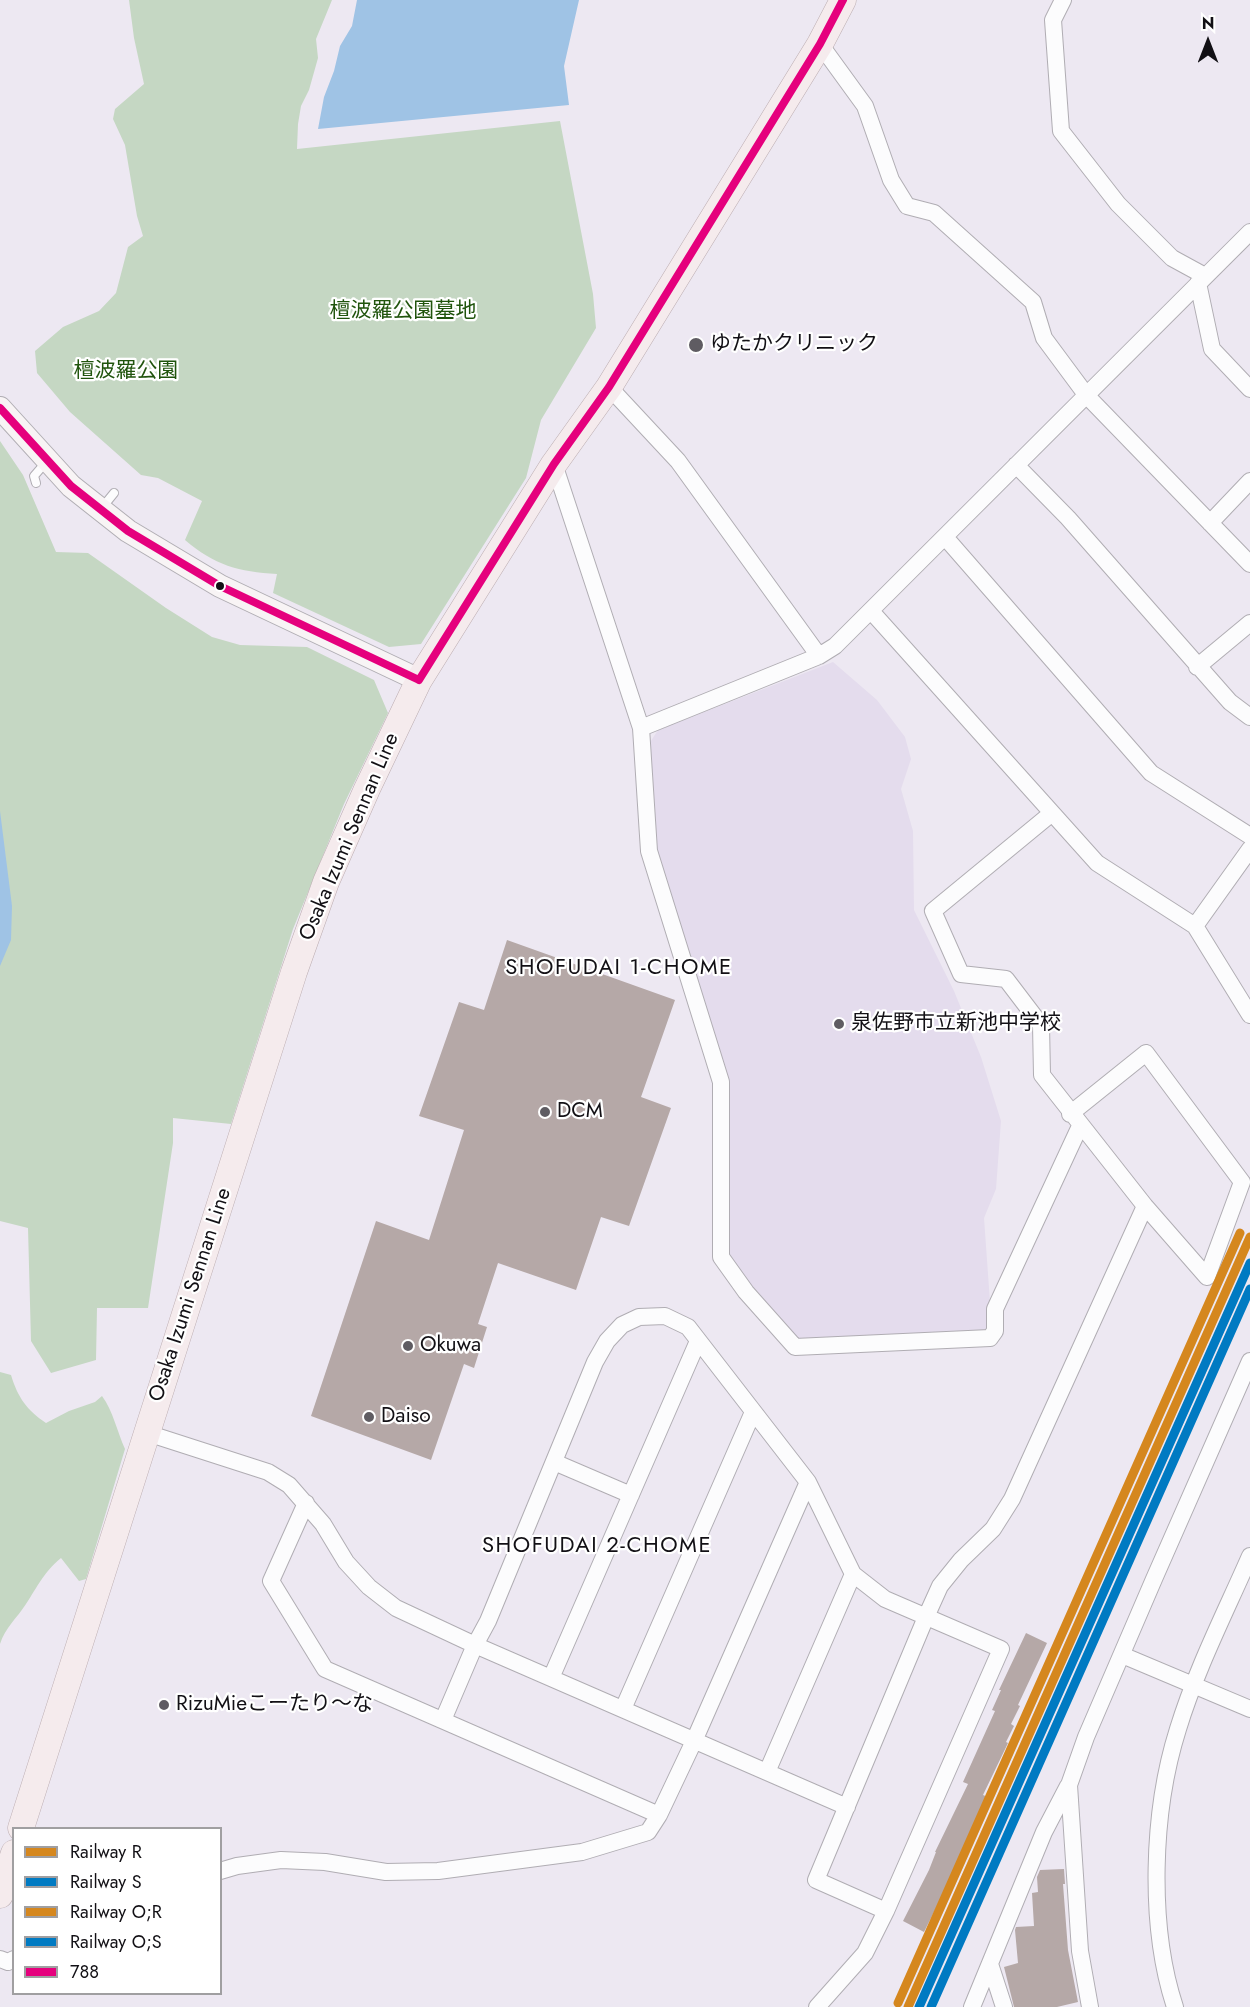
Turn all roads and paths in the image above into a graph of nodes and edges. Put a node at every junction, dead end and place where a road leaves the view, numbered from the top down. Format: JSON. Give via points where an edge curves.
{"nodes":[{"id":1,"x":843,"y":0,"type":"edge"},
{"id":2,"x":1063,"y":0,"type":"edge"},
{"id":3,"x":820,"y":44,"type":"junction"},
{"id":4,"x":1250,"y":232,"type":"edge"},
{"id":5,"x":1202,"y":280,"type":"junction"},
{"id":6,"x":609,"y":387,"type":"junction"},
{"id":7,"x":1250,"y":389,"type":"edge"},
{"id":8,"x":1087,"y":396,"type":"junction"},
{"id":9,"x":0,"y":408,"type":"edge"},
{"id":10,"x":48,"y":460,"type":"junction"},
{"id":11,"x":554,"y":464,"type":"junction"},
{"id":12,"x":1017,"y":465,"type":"junction"},
{"id":13,"x":1250,"y":481,"type":"edge"},
{"id":14,"x":36,"y":483,"type":"dead end"},
{"id":15,"x":1210,"y":523,"type":"junction"},
{"id":16,"x":945,"y":537,"type":"junction"},
{"id":17,"x":1250,"y":564,"type":"edge"},
{"id":18,"x":871,"y":611,"type":"junction"},
{"id":19,"x":1250,"y":623,"type":"edge"},
{"id":20,"x":819,"y":656,"type":"junction"},
{"id":21,"x":1197,"y":667,"type":"junction"},
{"id":22,"x":419,"y":680,"type":"junction"},
{"id":23,"x":1250,"y":717,"type":"edge"},
{"id":24,"x":641,"y":728,"type":"junction"},
{"id":25,"x":1052,"y":813,"type":"junction"},
{"id":26,"x":1250,"y":836,"type":"edge"},
{"id":27,"x":1250,"y":849,"type":"edge"},
{"id":28,"x":1195,"y":926,"type":"junction"},
{"id":29,"x":1250,"y":1016,"type":"edge"},
{"id":30,"x":1075,"y":1120,"type":"junction"},
{"id":31,"x":1145,"y":1206,"type":"junction"},
{"id":32,"x":698,"y":1341,"type":"junction"},
{"id":33,"x":1248,"y":1373,"type":"edge"},
{"id":34,"x":753,"y":1412,"type":"junction"},
{"id":35,"x":147,"y":1433,"type":"junction"},
{"id":36,"x":554,"y":1462,"type":"junction"},
{"id":37,"x":808,"y":1482,"type":"junction"},
{"id":38,"x":631,"y":1495,"type":"junction"},
{"id":39,"x":306,"y":1503,"type":"junction"},
{"id":40,"x":1250,"y":1556,"type":"edge"},
{"id":41,"x":853,"y":1574,"type":"junction"},
{"id":42,"x":926,"y":1617,"type":"junction"},
{"id":43,"x":475,"y":1645,"type":"junction"},
{"id":44,"x":1122,"y":1655,"type":"junction"},
{"id":45,"x":551,"y":1678,"type":"junction"},
{"id":46,"x":1194,"y":1685,"type":"junction"},
{"id":47,"x":623,"y":1709,"type":"junction"},
{"id":48,"x":1250,"y":1709,"type":"edge"},
{"id":49,"x":443,"y":1720,"type":"junction"},
{"id":50,"x":694,"y":1741,"type":"junction"},
{"id":51,"x":767,"y":1772,"type":"junction"},
{"id":52,"x":1069,"y":1785,"type":"junction"},
{"id":53,"x":847,"y":1807,"type":"junction"},
{"id":54,"x":659,"y":1815,"type":"junction"},
{"id":55,"x":21,"y":1827,"type":"edge"},
{"id":56,"x":12,"y":1859,"type":"edge"},
{"id":57,"x":222,"y":1870,"type":"edge"},
{"id":58,"x":0,"y":1895,"type":"edge"},
{"id":59,"x":886,"y":1911,"type":"junction"},
{"id":60,"x":990,"y":1964,"type":"junction"},
{"id":61,"x":817,"y":2007,"type":"edge"},
{"id":62,"x":972,"y":2007,"type":"edge"},
{"id":63,"x":1004,"y":2007,"type":"edge"},
{"id":64,"x":1090,"y":2007,"type":"edge"},
{"id":65,"x":1175,"y":2007,"type":"edge"}],
"edges":[{"from":1,"to":3,"type":"main road","name":"Osaka Izumi Sennan Line"},
{"from":2,"to":5,"type":"street","via":[[1053,20],[1061,131],[1118,204],[1172,258]]},
{"from":3,"to":6,"type":"main road","name":"Osaka Izumi Sennan Line"},
{"from":3,"to":8,"type":"street","via":[[865,106],[891,180],[907,206],[934,213],[1034,302],[1044,338]]},
{"from":4,"to":5,"type":"street"},
{"from":5,"to":7,"type":"street","via":[[1212,349]]},
{"from":5,"to":8,"type":"street"},
{"from":6,"to":11,"type":"main road","name":"Osaka Izumi Sennan Line"},
{"from":6,"to":20,"type":"street","via":[[678,461]]},
{"from":8,"to":12,"type":"street"},
{"from":8,"to":15,"type":"street"},
{"from":9,"to":10,"type":"street"},
{"from":10,"to":14,"type":"lane","via":[[34,476]]},
{"from":10,"to":22,"type":"street","via":[[71,486],[107,501],[128,531],[220,586]]},
{"from":11,"to":22,"type":"main road","name":"Osaka Izumi Sennan Line","via":[[490,573]]},
{"from":11,"to":24,"type":"street"},
{"from":12,"to":16,"type":"street"},
{"from":12,"to":21,"type":"street"},
{"from":13,"to":15,"type":"street"},
{"from":15,"to":17,"type":"street"},
{"from":16,"to":18,"type":"street"},
{"from":16,"to":26,"type":"street","via":[[1151,773]]},
{"from":18,"to":20,"type":"street"},
{"from":18,"to":25,"type":"street"},
{"from":19,"to":21,"type":"street"},
{"from":20,"to":24,"type":"street"},
{"from":21,"to":23,"type":"street"},
{"from":22,"to":35,"type":"main road","name":"Osaka Izumi Sennan Line","via":[[326,882]]},
{"from":24,"to":30,"type":"street","via":[[649,851],[722,1082],[722,1257],[746,1292],[795,1347],[990,1338],[995,1330],[995,1309]]},
{"from":25,"to":28,"type":"street","via":[[1097,863]]},
{"from":25,"to":30,"type":"street","via":[[933,911],[961,974],[1006,979],[1041,1025],[1042,1075]]},
{"from":27,"to":28,"type":"street"},
{"from":28,"to":29,"type":"street"},
{"from":30,"to":31,"type":"street"},
{"from":30,"to":31,"type":"street","via":[[1146,1053],[1242,1182],[1207,1277]]},
{"from":31,"to":42,"type":"street","via":[[1012,1499],[993,1529],[940,1586]]},
{"from":32,"to":34,"type":"street"},
{"from":32,"to":36,"type":"street","via":[[688,1328],[665,1316],[639,1317],[622,1325],[595,1362]]},
{"from":32,"to":38,"type":"street"},
{"from":33,"to":44,"type":"street"},
{"from":34,"to":37,"type":"street"},
{"from":34,"to":47,"type":"street"},
{"from":35,"to":39,"type":"street","via":[[268,1472],[289,1485]]},
{"from":35,"to":55,"type":"main road","name":"Osaka Izumi Sennan Line"},
{"from":36,"to":38,"type":"street"},
{"from":36,"to":43,"type":"street"},
{"from":37,"to":41,"type":"street"},
{"from":37,"to":50,"type":"street"},
{"from":38,"to":45,"type":"street"},
{"from":39,"to":43,"type":"street","via":[[346,1562],[369,1587],[396,1608]]},
{"from":39,"to":49,"type":"street","via":[[271,1581],[325,1669]]},
{"from":40,"to":46,"type":"street"},
{"from":41,"to":42,"type":"street","via":[[885,1599]]},
{"from":41,"to":51,"type":"street"},
{"from":42,"to":53,"type":"street"},
{"from":42,"to":59,"type":"street","via":[[1001,1649]]},
{"from":43,"to":45,"type":"street"},
{"from":43,"to":49,"type":"street"},
{"from":44,"to":46,"type":"street"},
{"from":44,"to":52,"type":"street"},
{"from":45,"to":47,"type":"street"},
{"from":46,"to":48,"type":"street"},
{"from":46,"to":65,"type":"street","via":[[1173,1750],[1158,1849],[1160,1948]]},
{"from":47,"to":50,"type":"street"},
{"from":49,"to":54,"type":"street"},
{"from":50,"to":51,"type":"street"},
{"from":50,"to":54,"type":"street"},
{"from":51,"to":53,"type":"street"},
{"from":52,"to":60,"type":"street","via":[[1044,1832]]},
{"from":52,"to":64,"type":"street","via":[[1080,1952]]},
{"from":53,"to":59,"type":"street","via":[[816,1880]]},
{"from":54,"to":57,"type":"street","via":[[648,1832],[582,1852],[523,1861],[438,1871],[386,1872],[325,1862],[281,1860]]},
{"from":56,"to":58,"type":"main road"},
{"from":59,"to":61,"type":"street","via":[[865,1953]]},
{"from":60,"to":62,"type":"street"},
{"from":60,"to":63,"type":"street"}]}
